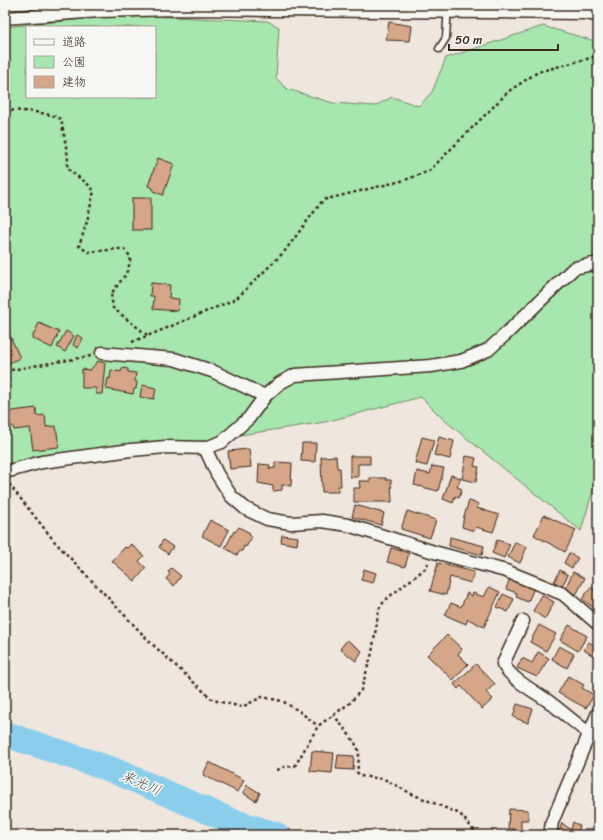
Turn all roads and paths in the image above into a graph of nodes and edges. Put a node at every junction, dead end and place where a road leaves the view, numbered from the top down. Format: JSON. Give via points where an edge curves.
{"nodes":[{"id":1,"x":166,"y":7,"type":"edge"},
{"id":2,"x":448,"y":8,"type":"edge"},
{"id":3,"x":598,"y":15,"type":"edge"},
{"id":4,"x":5,"y":18,"type":"edge"},
{"id":5,"x":439,"y":50,"type":"dead end"},
{"id":6,"x":598,"y":56,"type":"edge"},
{"id":7,"x":5,"y":110,"type":"edge"},
{"id":8,"x":598,"y":263,"type":"edge"},
{"id":9,"x":147,"y":336,"type":"junction"},
{"id":10,"x":128,"y":343,"type":"dead end"},
{"id":11,"x":102,"y":353,"type":"joint"},
{"id":12,"x":5,"y":371,"type":"edge"},
{"id":13,"x":265,"y":396,"type":"junction"},
{"id":14,"x":205,"y":448,"type":"junction"},
{"id":15,"x":5,"y":472,"type":"edge"},
{"id":16,"x":5,"y":479,"type":"edge"},
{"id":17,"x":434,"y":552,"type":"junction"},
{"id":18,"x":523,"y":621,"type":"dead end"},
{"id":19,"x":598,"y":624,"type":"edge"},
{"id":20,"x":598,"y":713,"type":"edge"},
{"id":21,"x":333,"y":714,"type":"junction"},
{"id":22,"x":318,"y":726,"type":"junction"},
{"id":23,"x":590,"y":734,"type":"junction"},
{"id":24,"x":277,"y":770,"type":"dead end"},
{"id":25,"x":478,"y":835,"type":"edge"},
{"id":26,"x":550,"y":835,"type":"edge"}],
"edges":[{"from":1,"to":2,"type":"street"},
{"from":1,"to":4,"type":"street"},
{"from":2,"to":3,"type":"street"},
{"from":2,"to":5,"type":"lane","via":[[446,38]]},
{"from":6,"to":9,"type":"path","via":[[538,72],[509,91],[429,171],[404,180],[323,200],[284,252],[236,299]]},
{"from":7,"to":9,"type":"path","via":[[29,111],[61,120],[68,157],[67,168],[94,191],[79,246],[88,252],[124,250],[130,256],[126,274],[111,294],[113,308]]},
{"from":8,"to":13,"type":"street","via":[[574,268],[488,350],[460,361],[431,366],[295,375],[280,383]]},
{"from":9,"to":10,"type":"path"},
{"from":11,"to":12,"type":"path"},
{"from":11,"to":13,"type":"street","via":[[174,360],[212,371]]},
{"from":13,"to":14,"type":"street","via":[[248,418],[222,442]]},
{"from":14,"to":15,"type":"street","via":[[166,447],[131,450],[42,462]]},
{"from":14,"to":17,"type":"street","via":[[231,496],[246,509],[267,519],[291,523],[322,521],[348,524]]},
{"from":16,"to":22,"type":"path","via":[[55,542],[150,642],[213,700],[242,707],[262,698],[282,700]]},
{"from":17,"to":19,"type":"street","via":[[506,571],[563,594]]},
{"from":17,"to":21,"type":"path","via":[[426,568],[385,600],[379,609],[372,653],[361,690],[350,703]]},
{"from":18,"to":23,"type":"street","via":[[503,664],[506,670]]},
{"from":20,"to":23,"type":"street"},
{"from":21,"to":22,"type":"path"},
{"from":21,"to":25,"type":"path","via":[[356,743],[359,753],[357,772],[360,776],[384,780],[460,814]]},
{"from":22,"to":24,"type":"path","via":[[295,766],[284,766]]},
{"from":23,"to":26,"type":"street","via":[[552,822]]}]}
